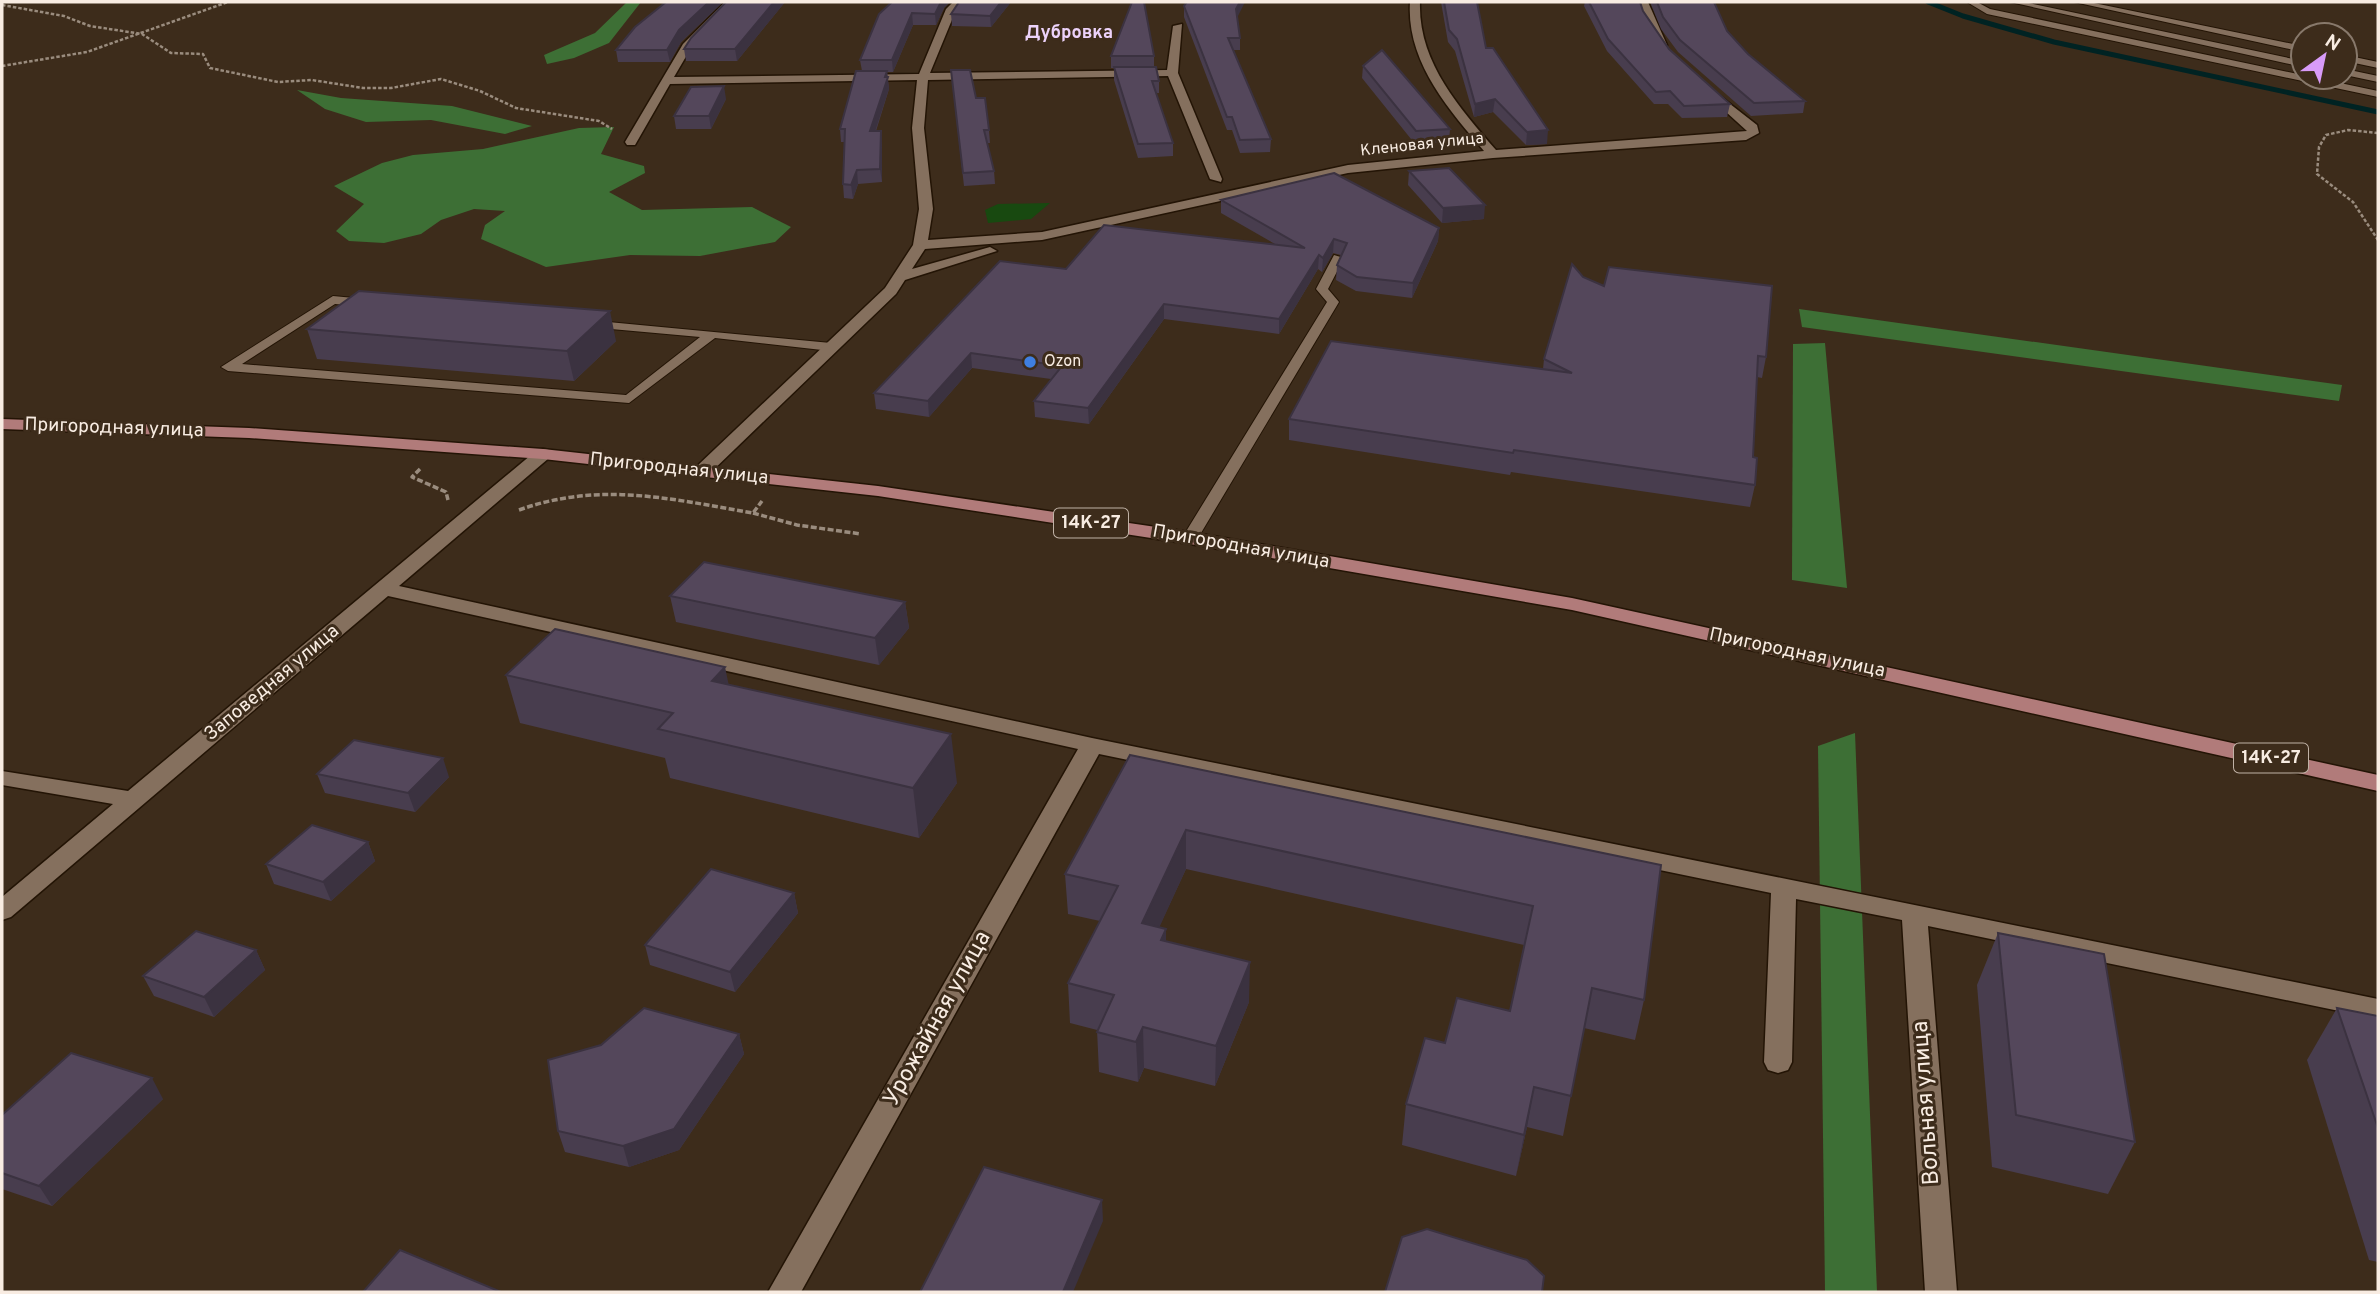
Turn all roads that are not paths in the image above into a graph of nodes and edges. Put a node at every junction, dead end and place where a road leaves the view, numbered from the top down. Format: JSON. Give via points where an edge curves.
{"nodes":[{"id":1,"x":730,"y":2,"type":"edge"},
{"id":2,"x":958,"y":2,"type":"edge"},
{"id":3,"x":1415,"y":2,"type":"edge"},
{"id":4,"x":1643,"y":2,"type":"edge"},
{"id":5,"x":1971,"y":2,"type":"edge"},
{"id":6,"x":2014,"y":2,"type":"edge"},
{"id":7,"x":2078,"y":2,"type":"edge"},
{"id":8,"x":1178,"y":26,"type":"dead end"},
{"id":9,"x":2289,"y":46,"type":"edge"},
{"id":10,"x":1674,"y":56,"type":"edge"},
{"id":11,"x":2289,"y":61,"type":"edge"},
{"id":12,"x":2359,"y":61,"type":"edge"},
{"id":13,"x":2378,"y":65,"type":"edge"},
{"id":14,"x":1172,"y":73,"type":"junction"},
{"id":15,"x":2359,"y":75,"type":"edge"},
{"id":16,"x":923,"y":77,"type":"junction"},
{"id":17,"x":2378,"y":79,"type":"edge"},
{"id":18,"x":665,"y":81,"type":"junction"},
{"id":19,"x":1702,"y":85,"type":"edge"},
{"id":20,"x":2378,"y":94,"type":"edge"},
{"id":21,"x":631,"y":142,"type":"road end"},
{"id":22,"x":1493,"y":154,"type":"junction"},
{"id":23,"x":1216,"y":179,"type":"dead end"},
{"id":24,"x":1042,"y":236,"type":"junction"},
{"id":25,"x":920,"y":245,"type":"junction"},
{"id":26,"x":1338,"y":258,"type":"edge"},
{"id":27,"x":901,"y":277,"type":"junction"},
{"id":28,"x":712,"y":334,"type":"junction"},
{"id":29,"x":831,"y":347,"type":"junction"},
{"id":30,"x":2,"y":424,"type":"edge"},
{"id":31,"x":543,"y":454,"type":"junction"},
{"id":32,"x":702,"y":471,"type":"junction"},
{"id":33,"x":1190,"y":538,"type":"junction"},
{"id":34,"x":384,"y":589,"type":"junction"},
{"id":35,"x":1092,"y":745,"type":"junction"},
{"id":36,"x":2,"y":778,"type":"edge"},
{"id":37,"x":2378,"y":783,"type":"edge"},
{"id":38,"x":133,"y":800,"type":"junction"},
{"id":39,"x":1784,"y":887,"type":"junction"},
{"id":40,"x":2,"y":911,"type":"edge"},
{"id":41,"x":1914,"y":914,"type":"junction"},
{"id":42,"x":2378,"y":1009,"type":"edge"},
{"id":43,"x":1778,"y":1062,"type":"dead end"},
{"id":44,"x":784,"y":1292,"type":"edge"},
{"id":45,"x":1941,"y":1292,"type":"edge"}],
"edges":[{"from":1,"to":18,"type":"street","via":[[687,46]]},
{"from":2,"to":16,"type":"street"},
{"from":3,"to":22,"type":"street","name":"Кленовая улица","via":[[1416,36],[1441,90]]},
{"from":4,"to":10,"type":"street","via":[[1657,37]]},
{"from":5,"to":20,"type":"lane","via":[[1987,11]]},
{"from":6,"to":11,"type":"lane"},
{"from":7,"to":9,"type":"lane"},
{"from":8,"to":14,"type":"street"},
{"from":12,"to":13,"type":"lane"},
{"from":14,"to":16,"type":"street"},
{"from":14,"to":23,"type":"street"},
{"from":15,"to":17,"type":"lane"},
{"from":16,"to":18,"type":"street"},
{"from":16,"to":25,"type":"street","via":[[918,128],[926,209]]},
{"from":18,"to":21,"type":"street"},
{"from":19,"to":22,"type":"street","via":[[1753,128],[1753,133]]},
{"from":22,"to":24,"type":"street","name":"Кленовая улица","via":[[1348,169]]},
{"from":24,"to":25,"type":"street"},
{"from":24,"to":27,"type":"street"},
{"from":25,"to":27,"type":"street"},
{"from":26,"to":33,"type":"lane","via":[[1322,289],[1333,302]]},
{"from":27,"to":29,"type":"street","via":[[891,292]]},
{"from":28,"to":28,"type":"lane","via":[[629,399],[228,367],[333,300]]},
{"from":28,"to":29,"type":"lane"},
{"from":29,"to":32,"type":"street"},
{"from":30,"to":31,"type":"main road","name":"Пригородная улица","number":"14К-27","via":[[249,433]]},
{"from":31,"to":32,"type":"main road","name":"Пригородная улица","number":"14К-27"},
{"from":31,"to":34,"type":"street","name":"Заповедная улица"},
{"from":32,"to":33,"type":"main road","name":"Пригородная улица","number":"14К-27","via":[[878,491]]},
{"from":33,"to":37,"type":"main road","name":"Пригородная улица","number":"14К-27","via":[[1572,604]]},
{"from":34,"to":35,"type":"street"},
{"from":34,"to":38,"type":"street","name":"Заповедная улица"},
{"from":35,"to":39,"type":"street"},
{"from":35,"to":44,"type":"street","name":"Урожайная улица"},
{"from":36,"to":38,"type":"street"},
{"from":38,"to":40,"type":"street","name":"Заповедная улица"},
{"from":39,"to":41,"type":"street"},
{"from":39,"to":43,"type":"street"},
{"from":41,"to":42,"type":"street"},
{"from":41,"to":45,"type":"street","name":"Вольная улица"}]}
